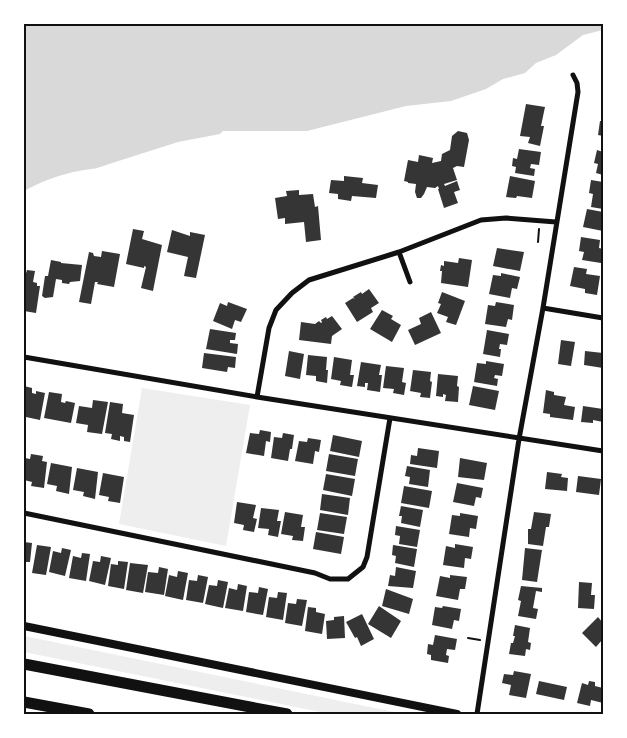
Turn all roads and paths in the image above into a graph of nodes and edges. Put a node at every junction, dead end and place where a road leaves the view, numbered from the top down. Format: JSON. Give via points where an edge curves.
{"nodes":[{"id":1,"x":573,"y":75,"type":"dead end"},
{"id":2,"x":540,"y":220,"type":"junction"},
{"id":3,"x":556,"y":222,"type":"junction"},
{"id":4,"x":538,"y":242,"type":"dead end"},
{"id":5,"x":399,"y":252,"type":"junction"},
{"id":6,"x":410,"y":282,"type":"dead end"},
{"id":7,"x":543,"y":308,"type":"junction"},
{"id":8,"x":603,"y":318,"type":"edge"},
{"id":9,"x":24,"y":357,"type":"edge"},
{"id":10,"x":257,"y":398,"type":"junction"},
{"id":11,"x":390,"y":418,"type":"junction"},
{"id":12,"x":519,"y":438,"type":"junction"},
{"id":13,"x":603,"y":451,"type":"edge"},
{"id":14,"x":24,"y":513,"type":"edge"},
{"id":15,"x":24,"y":626,"type":"edge"},
{"id":16,"x":468,"y":638,"type":"dead end"},
{"id":17,"x":488,"y":641,"type":"junction"},
{"id":18,"x":24,"y":664,"type":"edge"},
{"id":19,"x":24,"y":702,"type":"edge"},
{"id":20,"x":89,"y":714,"type":"edge"},
{"id":21,"x":287,"y":714,"type":"edge"},
{"id":22,"x":457,"y":714,"type":"edge"},
{"id":23,"x":477,"y":714,"type":"edge"}],
"edges":[{"from":1,"to":3,"type":"street","via":[[578,92]]},
{"from":2,"to":3,"type":"street"},
{"from":2,"to":4,"type":"path"},
{"from":2,"to":5,"type":"street","via":[[481,220]]},
{"from":3,"to":7,"type":"street"},
{"from":5,"to":6,"type":"street"},
{"from":5,"to":10,"type":"street","via":[[309,280],[292,293],[276,310],[269,328]]},
{"from":7,"to":8,"type":"street"},
{"from":7,"to":12,"type":"street"},
{"from":9,"to":10,"type":"street"},
{"from":10,"to":11,"type":"street"},
{"from":11,"to":12,"type":"street"},
{"from":11,"to":14,"type":"street","via":[[367,556],[363,567],[348,579],[330,578],[315,572]]},
{"from":12,"to":13,"type":"street"},
{"from":12,"to":17,"type":"street"},
{"from":15,"to":22,"type":"street"},
{"from":16,"to":17,"type":"path"},
{"from":17,"to":23,"type":"street"},
{"from":18,"to":21,"type":"highway"},
{"from":19,"to":20,"type":"highway"}]}
